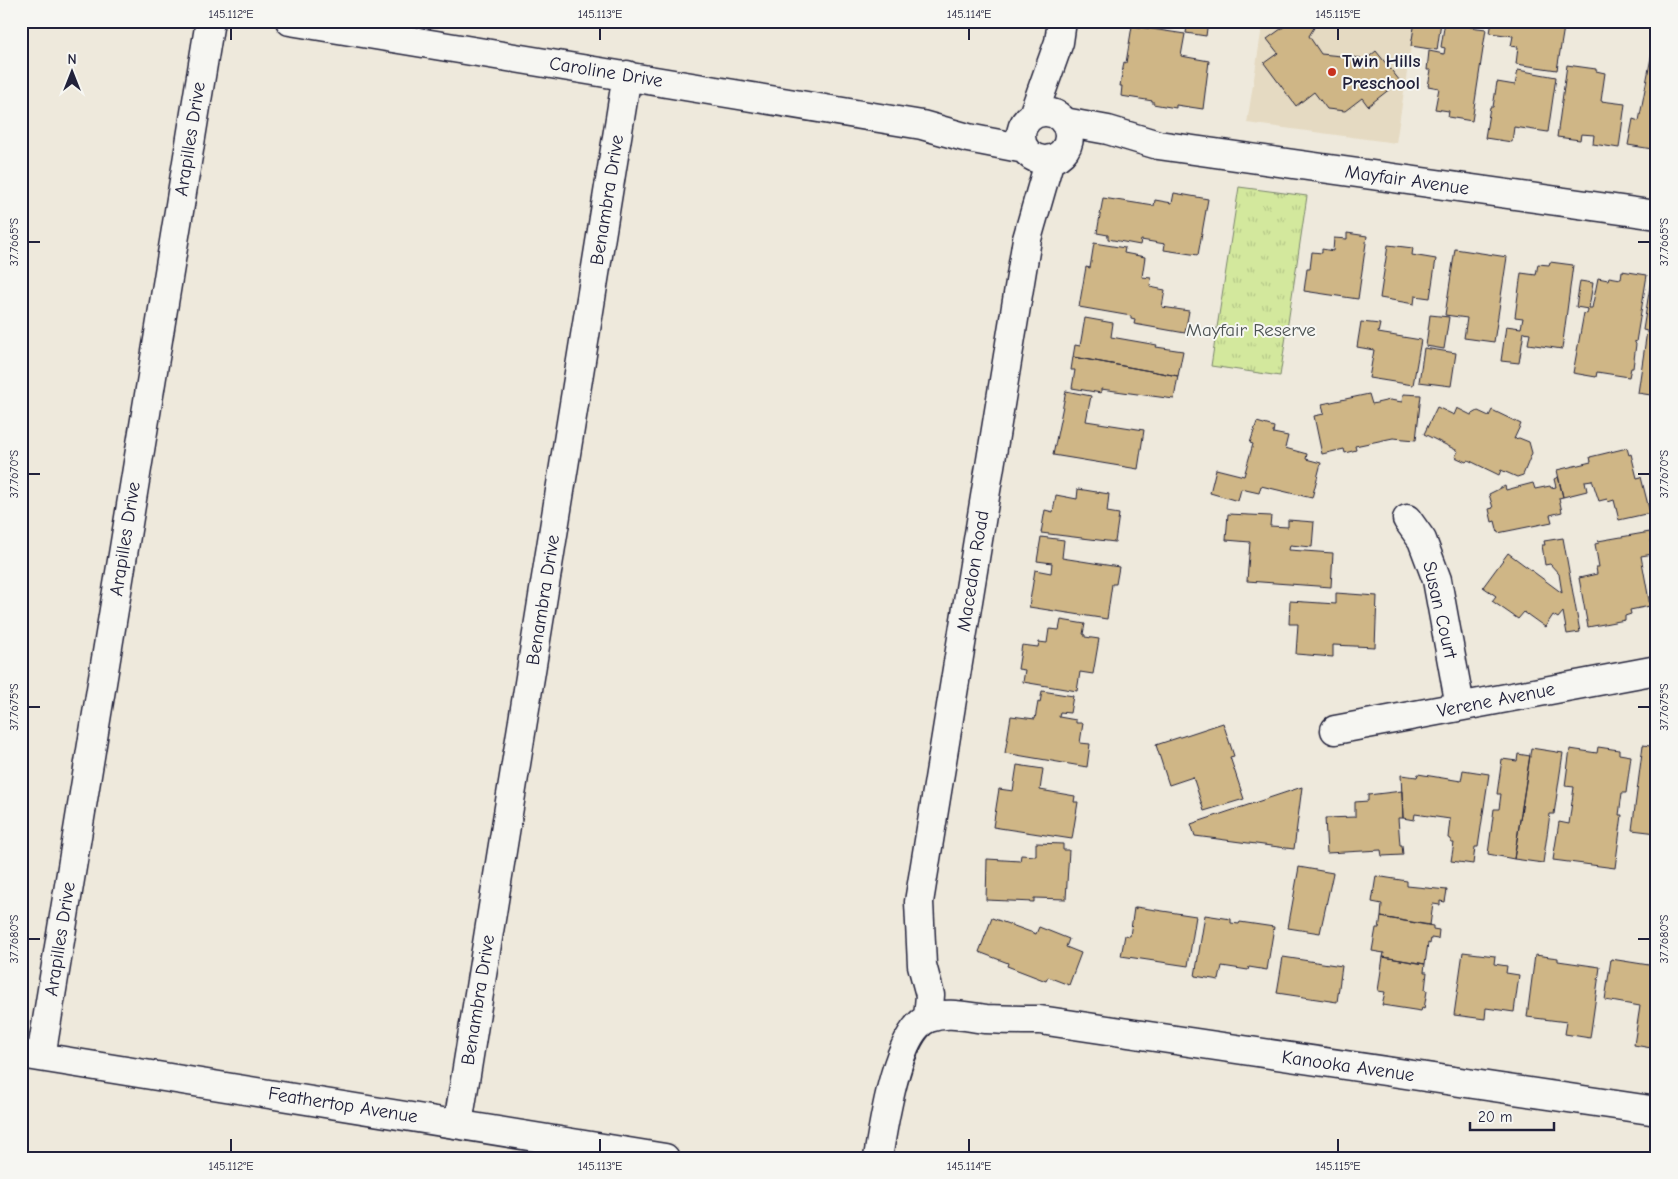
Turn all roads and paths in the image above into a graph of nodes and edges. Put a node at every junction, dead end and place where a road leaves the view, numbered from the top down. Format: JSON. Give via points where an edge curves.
{"nodes":[{"id":1,"x":210,"y":21,"type":"edge"},
{"id":2,"x":290,"y":21,"type":"edge"},
{"id":3,"x":1060,"y":32,"type":"edge"},
{"id":4,"x":627,"y":76,"type":"junction"},
{"id":5,"x":1044,"y":135,"type":"junction"},
{"id":6,"x":1657,"y":215,"type":"edge"},
{"id":7,"x":1408,"y":519,"type":"dead end"},
{"id":8,"x":1657,"y":670,"type":"edge"},
{"id":9,"x":1460,"y":706,"type":"junction"},
{"id":10,"x":1335,"y":730,"type":"dead end"},
{"id":11,"x":925,"y":1005,"type":"junction"},
{"id":12,"x":31,"y":1055,"type":"edge"},
{"id":13,"x":1657,"y":1111,"type":"edge"},
{"id":14,"x":458,"y":1124,"type":"junction"},
{"id":15,"x":665,"y":1158,"type":"edge"},
{"id":16,"x":878,"y":1158,"type":"edge"}],
"edges":[{"from":1,"to":12,"type":"street","name":"Arapilles Drive"},
{"from":2,"to":4,"type":"street","name":"Caroline Drive"},
{"from":3,"to":5,"type":"street","name":"Macedon Road"},
{"from":4,"to":5,"type":"street","name":"Caroline Drive","via":[[922,125],[1000,127]]},
{"from":4,"to":14,"type":"street","name":"Benambra Drive"},
{"from":5,"to":6,"type":"street","name":"Mayfair Avenue","via":[[1105,145],[1158,145]]},
{"from":5,"to":11,"type":"street","name":"Macedon Road","via":[[919,902]]},
{"from":7,"to":9,"type":"street","name":"Susan Court","via":[[1422,540],[1437,580]]},
{"from":8,"to":9,"type":"street","name":"Verene Avenue"},
{"from":9,"to":10,"type":"street","name":"Verene Avenue"},
{"from":11,"to":13,"type":"street","name":"Kanooka Avenue","via":[[953,1014],[986,1019],[1040,1020]]},
{"from":11,"to":16,"type":"street","via":[[908,1041],[887,1102]]},
{"from":12,"to":14,"type":"street","name":"Feathertop Avenue"},
{"from":14,"to":15,"type":"street","name":"Feathertop Avenue"}]}
